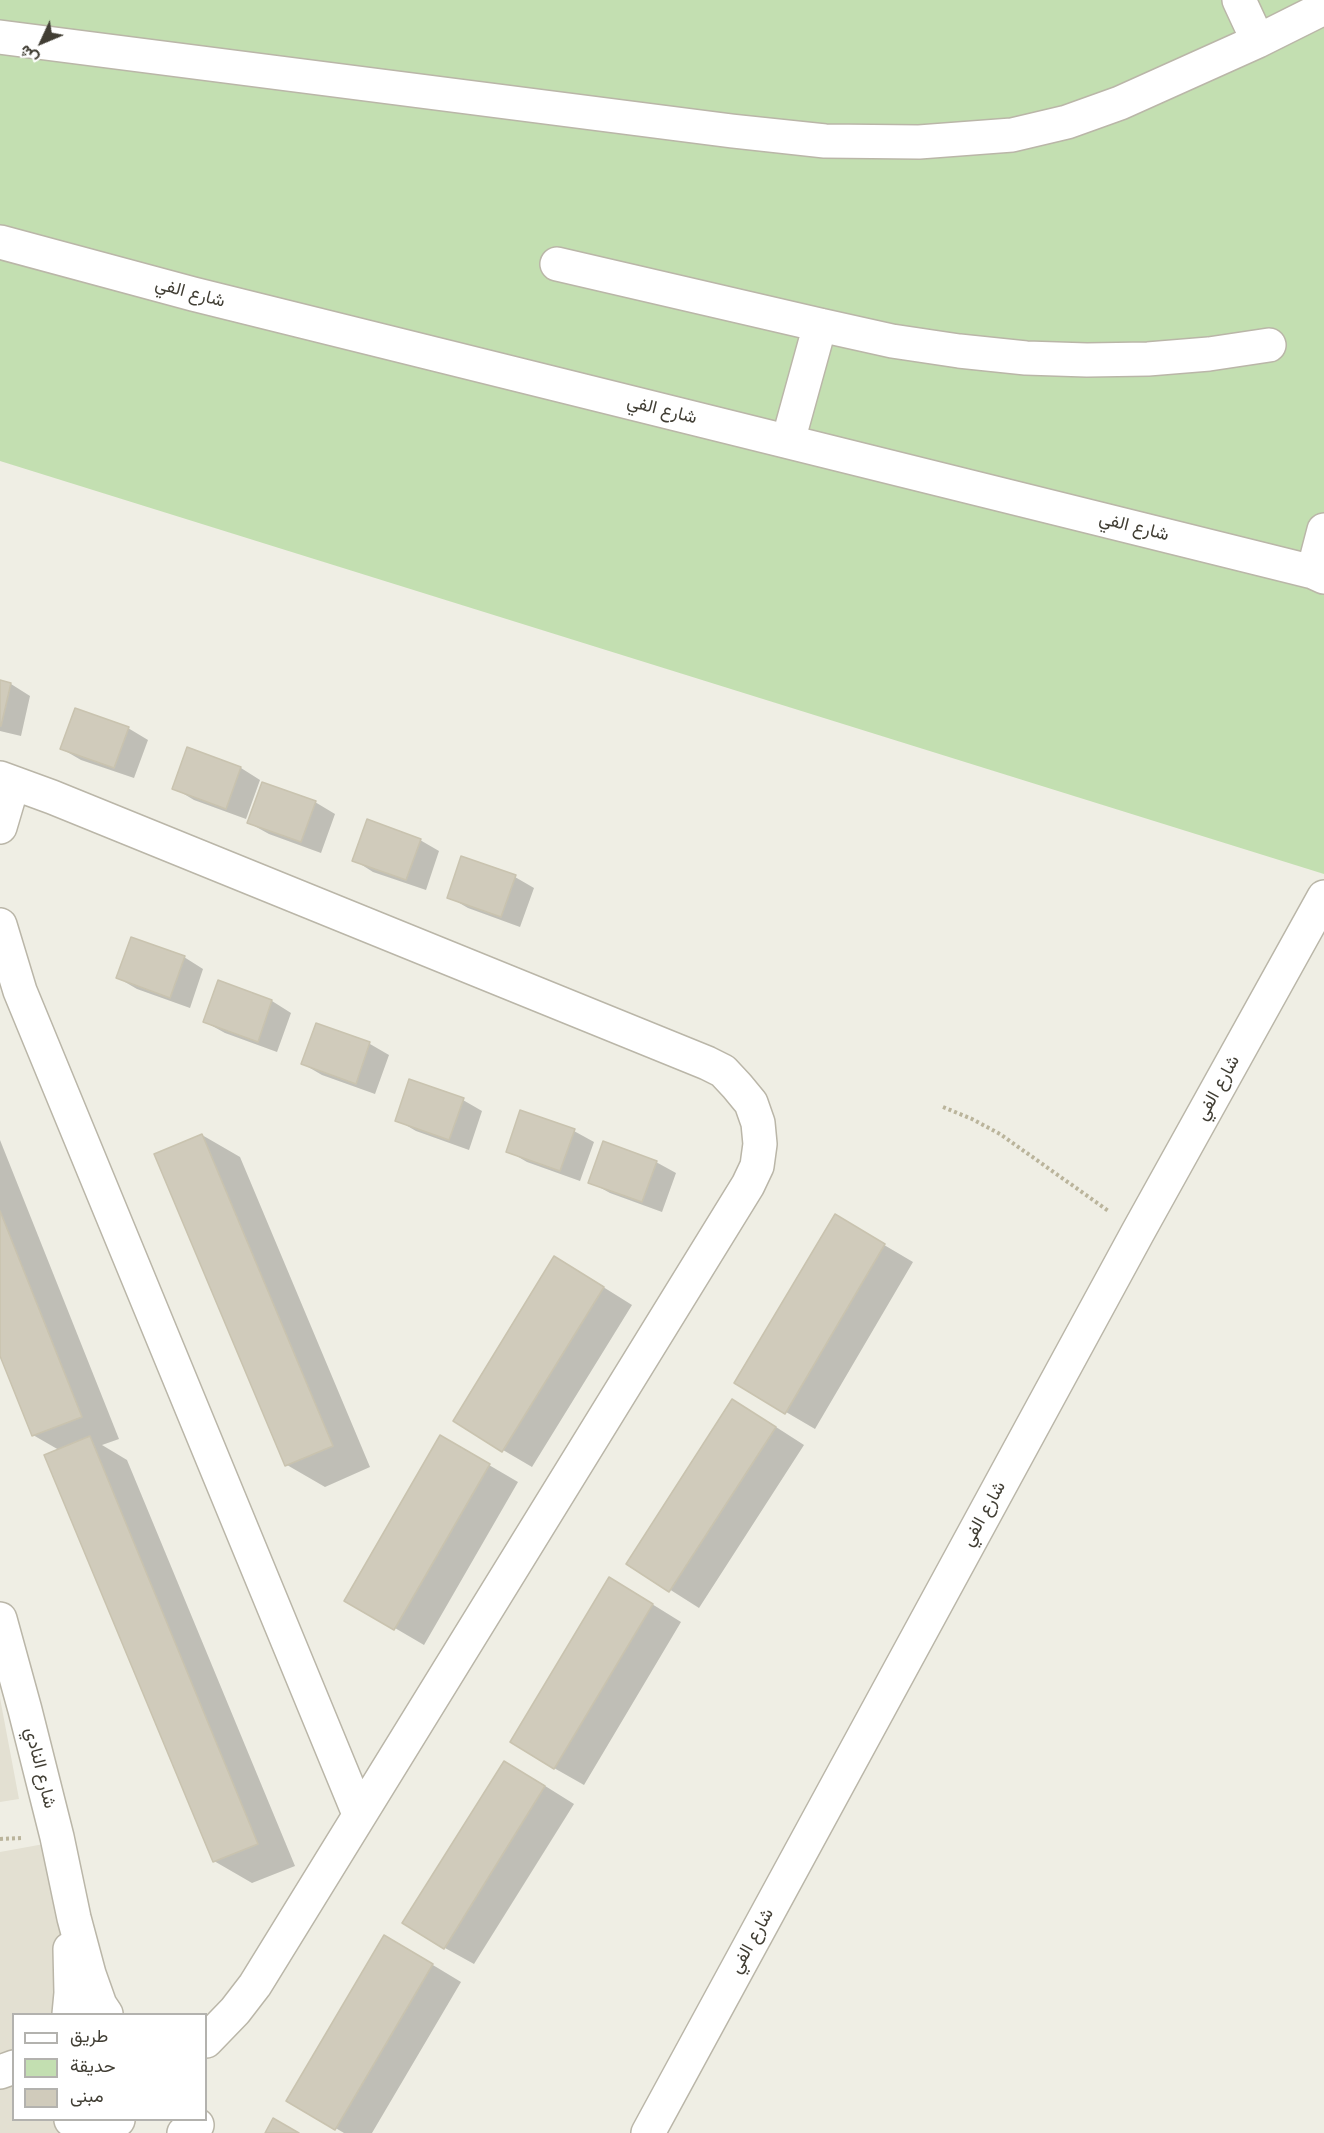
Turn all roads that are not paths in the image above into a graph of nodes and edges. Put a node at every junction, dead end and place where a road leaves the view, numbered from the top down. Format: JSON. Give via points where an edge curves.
{"nodes":[{"id":1,"x":1239,"y":0,"type":"edge"},
{"id":2,"x":1324,"y":8,"type":"edge"},
{"id":3,"x":0,"y":37,"type":"edge"},
{"id":4,"x":1258,"y":41,"type":"junction"},
{"id":5,"x":0,"y":242,"type":"edge"},
{"id":6,"x":557,"y":264,"type":"dead end"},
{"id":7,"x":820,"y":325,"type":"junction"},
{"id":8,"x":1269,"y":345,"type":"dead end"},
{"id":9,"x":788,"y":441,"type":"junction"},
{"id":10,"x":1324,"y":530,"type":"edge"},
{"id":11,"x":1318,"y":574,"type":"edge"},
{"id":12,"x":7,"y":781,"type":"edge"},
{"id":13,"x":0,"y":827,"type":"edge"},
{"id":14,"x":1324,"y":897,"type":"edge"},
{"id":15,"x":0,"y":925,"type":"edge"},
{"id":16,"x":0,"y":1619,"type":"edge"},
{"id":17,"x":359,"y":1814,"type":"junction"},
{"id":18,"x":74,"y":1918,"type":"junction"},
{"id":19,"x":69,"y":2013,"type":"edge"},
{"id":20,"x":105,"y":2013,"type":"edge"},
{"id":21,"x":207,"y":2039,"type":"edge"},
{"id":22,"x":74,"y":2121,"type":"edge"},
{"id":23,"x":114,"y":2121,"type":"edge"},
{"id":24,"x":648,"y":2133,"type":"edge"}],
"edges":[{"from":1,"to":4,"type":"street"},
{"from":2,"to":4,"type":"street"},
{"from":3,"to":4,"type":"street","via":[[732,131],[825,141],[919,142],[1012,135],[1067,122],[1120,103]]},
{"from":5,"to":9,"type":"street","name":"شارع الفي","via":[[193,294]]},
{"from":6,"to":7,"type":"street"},
{"from":7,"to":8,"type":"street","via":[[892,341],[1026,358],[1148,359]]},
{"from":7,"to":9,"type":"street"},
{"from":9,"to":11,"type":"street","name":"شارع الفي"},
{"from":10,"to":11,"type":"street"},
{"from":12,"to":13,"type":"street"},
{"from":12,"to":17,"type":"street","via":[[707,1063],[723,1071],[737,1086],[751,1103],[758,1123],[757,1166],[748,1185]]},
{"from":14,"to":24,"type":"street","name":"شارع الفي"},
{"from":15,"to":17,"type":"street","via":[[20,991]]},
{"from":16,"to":18,"type":"street","name":"شارع النادي"},
{"from":17,"to":21,"type":"street","via":[[255,1985]]},
{"from":18,"to":19,"type":"street","name":"شارع النادي","via":[[70,1929]]},
{"from":18,"to":20,"type":"street","name":"شارع النادي","via":[[89,1974]]},
{"from":22,"to":23,"type":"street","via":[[94,2126]]}]}
